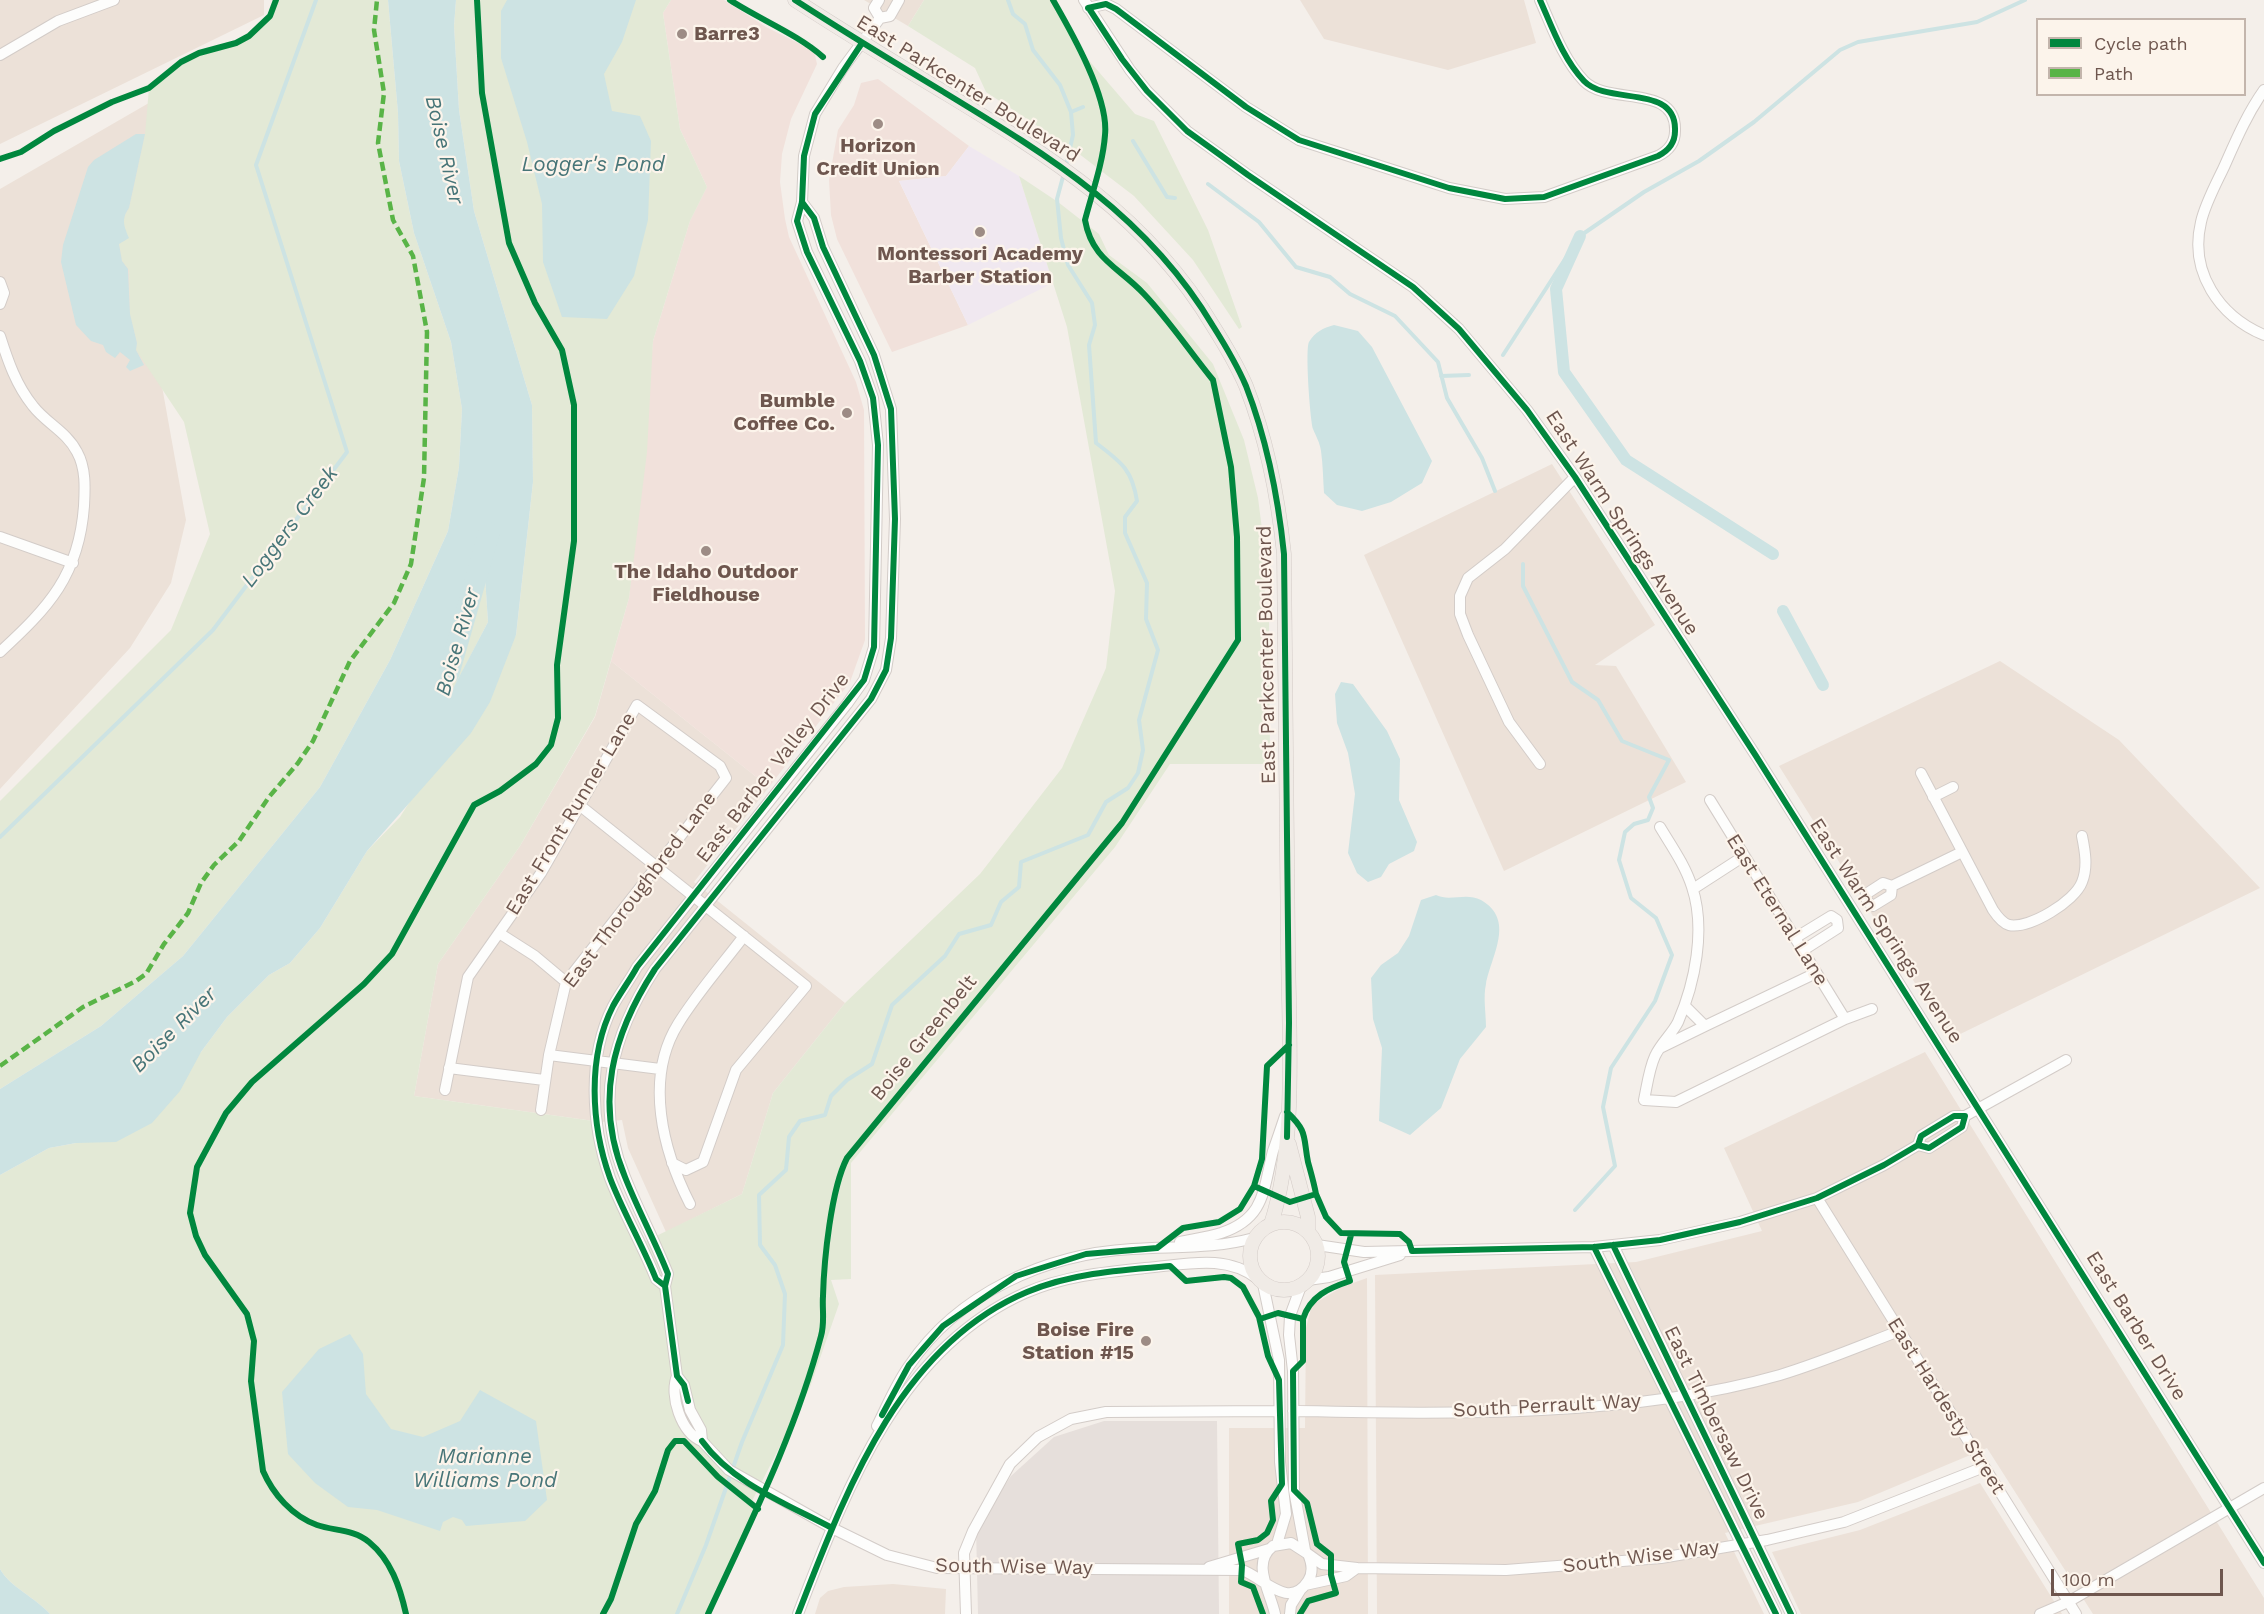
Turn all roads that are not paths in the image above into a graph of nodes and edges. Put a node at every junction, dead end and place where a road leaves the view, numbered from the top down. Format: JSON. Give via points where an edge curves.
{"nodes":[{"id":1,"x":114,"y":0,"type":"edge"},
{"id":2,"x":795,"y":0,"type":"edge"},
{"id":3,"x":879,"y":0,"type":"edge"},
{"id":4,"x":899,"y":0,"type":"edge"},
{"id":5,"x":1540,"y":0,"type":"edge"},
{"id":6,"x":1086,"y":4,"type":"edge"},
{"id":7,"x":880,"y":18,"type":"junction"},
{"id":8,"x":862,"y":43,"type":"junction"},
{"id":9,"x":0,"y":55,"type":"edge"},
{"id":10,"x":2264,"y":90,"type":"edge"},
{"id":11,"x":802,"y":202,"type":"junction"},
{"id":12,"x":0,"y":282,"type":"edge"},
{"id":13,"x":0,"y":304,"type":"edge"},
{"id":14,"x":2264,"y":335,"type":"edge"},
{"id":15,"x":0,"y":336,"type":"edge"},
{"id":16,"x":1575,"y":477,"type":"junction"},
{"id":17,"x":0,"y":537,"type":"edge"},
{"id":18,"x":73,"y":563,"type":"junction"},
{"id":19,"x":0,"y":652,"type":"edge"},
{"id":20,"x":1540,"y":764,"type":"dead end"},
{"id":21,"x":1921,"y":773,"type":"dead end"},
{"id":22,"x":726,"y":778,"type":"joint"},
{"id":23,"x":1953,"y":787,"type":"dead end"},
{"id":24,"x":1933,"y":796,"type":"junction"},
{"id":25,"x":1710,"y":800,"type":"dead end"},
{"id":26,"x":578,"y":804,"type":"junction"},
{"id":27,"x":1660,"y":827,"type":"dead end"},
{"id":28,"x":2082,"y":836,"type":"dead end"},
{"id":29,"x":1962,"y":852,"type":"junction"},
{"id":30,"x":1744,"y":856,"type":"junction"},
{"id":31,"x":657,"y":866,"type":"junction"},
{"id":32,"x":1693,"y":889,"type":"junction"},
{"id":33,"x":694,"y":896,"type":"junction"},
{"id":34,"x":706,"y":905,"type":"junction"},
{"id":35,"x":1853,"y":910,"type":"junction"},
{"id":36,"x":1837,"y":920,"type":"junction"},
{"id":37,"x":499,"y":933,"type":"junction"},
{"id":38,"x":744,"y":936,"type":"junction"},
{"id":39,"x":1795,"y":938,"type":"junction"},
{"id":40,"x":1802,"y":951,"type":"junction"},
{"id":41,"x":1816,"y":973,"type":"junction"},
{"id":42,"x":566,"y":982,"type":"junction"},
{"id":43,"x":1685,"y":1006,"type":"junction"},
{"id":44,"x":1872,"y":1010,"type":"dead end"},
{"id":45,"x":1845,"y":1019,"type":"junction"},
{"id":46,"x":1705,"y":1026,"type":"junction"},
{"id":47,"x":1659,"y":1049,"type":"junction"},
{"id":48,"x":549,"y":1055,"type":"junction"},
{"id":49,"x":2066,"y":1060,"type":"dead end"},
{"id":50,"x":597,"y":1061,"type":"junction"},
{"id":51,"x":613,"y":1063,"type":"junction"},
{"id":52,"x":449,"y":1068,"type":"junction"},
{"id":53,"x":660,"y":1069,"type":"junction"},
{"id":54,"x":544,"y":1080,"type":"junction"},
{"id":55,"x":445,"y":1090,"type":"dead end"},
{"id":56,"x":1980,"y":1107,"type":"junction"},
{"id":57,"x":541,"y":1110,"type":"dead end"},
{"id":58,"x":1287,"y":1112,"type":"junction"},
{"id":59,"x":1287,"y":1137,"type":"junction"},
{"id":60,"x":672,"y":1163,"type":"junction"},
{"id":61,"x":1816,"y":1198,"type":"junction"},
{"id":62,"x":690,"y":1204,"type":"dead end"},
{"id":63,"x":1271,"y":1224,"type":"junction"},
{"id":64,"x":1308,"y":1231,"type":"junction"},
{"id":65,"x":1254,"y":1238,"type":"junction"},
{"id":66,"x":1317,"y":1245,"type":"junction"},
{"id":67,"x":1613,"y":1245,"type":"junction"},
{"id":68,"x":1594,"y":1247,"type":"junction"},
{"id":69,"x":1157,"y":1248,"type":"junction"},
{"id":70,"x":1412,"y":1251,"type":"junction"},
{"id":71,"x":1261,"y":1282,"type":"junction"},
{"id":72,"x":1305,"y":1283,"type":"junction"},
{"id":73,"x":665,"y":1286,"type":"junction"},
{"id":74,"x":1899,"y":1331,"type":"junction"},
{"id":75,"x":1683,"y":1395,"type":"junction"},
{"id":76,"x":1668,"y":1398,"type":"junction"},
{"id":77,"x":1278,"y":1411,"type":"junction"},
{"id":78,"x":1293,"y":1411,"type":"junction"},
{"id":79,"x":864,"y":1459,"type":"junction"},
{"id":80,"x":1984,"y":1467,"type":"junction"},
{"id":81,"x":2264,"y":1488,"type":"edge"},
{"id":82,"x":2231,"y":1509,"type":"junction"},
{"id":83,"x":832,"y":1528,"type":"junction"},
{"id":84,"x":1756,"y":1542,"type":"junction"},
{"id":85,"x":1742,"y":1545,"type":"junction"},
{"id":86,"x":1274,"y":1547,"type":"junction"},
{"id":87,"x":1306,"y":1552,"type":"junction"},
{"id":88,"x":2264,"y":1563,"type":"edge"},
{"id":89,"x":964,"y":1568,"type":"junction"},
{"id":90,"x":1357,"y":1568,"type":"junction"},
{"id":91,"x":1204,"y":1569,"type":"junction"},
{"id":92,"x":1268,"y":1584,"type":"junction"},
{"id":93,"x":1303,"y":1587,"type":"junction"},
{"id":94,"x":2068,"y":1602,"type":"junction"},
{"id":95,"x":798,"y":1614,"type":"edge"},
{"id":96,"x":966,"y":1614,"type":"edge"},
{"id":97,"x":1275,"y":1614,"type":"edge"},
{"id":98,"x":1290,"y":1614,"type":"edge"},
{"id":99,"x":1776,"y":1614,"type":"edge"},
{"id":100,"x":1791,"y":1614,"type":"edge"},
{"id":101,"x":2040,"y":1614,"type":"edge"},
{"id":102,"x":2076,"y":1614,"type":"edge"}],
"edges":[{"from":1,"to":9,"type":"street","via":[[58,21]]},
{"from":2,"to":8,"type":"main road","name":"East Parkcenter Boulevard"},
{"from":3,"to":7,"type":"street","via":[[874,9]]},
{"from":4,"to":7,"type":"street","name":"East Barber Valley Drive","via":[[890,16]]},
{"from":5,"to":6,"type":"street","via":[[1568,59],[1585,82],[1611,94],[1660,102],[1670,112],[1676,129],[1670,147],[1658,156],[1557,194],[1526,200],[1449,188],[1299,140],[1246,106],[1116,9],[1106,4]]},
{"from":6,"to":16,"type":"street","name":"East Warm Springs Avenue","via":[[1147,91],[1187,130],[1413,287],[1459,329],[1527,410]]},
{"from":7,"to":8,"type":"street","name":"East Barber Valley Drive"},
{"from":8,"to":11,"type":"street","name":"East Barber Valley Drive","via":[[815,114],[804,156]]},
{"from":8,"to":58,"type":"main road","name":"East Parkcenter Boulevard","via":[[1033,148],[1096,191],[1134,224],[1170,263],[1203,308],[1245,384],[1270,463],[1284,554]]},
{"from":10,"to":14,"type":"street","via":[[2221,174],[2201,221],[2198,244],[2207,286],[2220,305],[2236,320]]},
{"from":11,"to":33,"type":"street","name":"East Barber Valley Drive","via":[[797,220],[807,252],[860,361],[873,398],[878,445],[874,647],[864,680],[847,704]]},
{"from":11,"to":34,"type":"street","name":"East Barber Valley Drive","via":[[814,218],[823,247],[874,355],[891,409],[895,519],[891,645],[886,670],[872,699]]},
{"from":12,"to":13,"type":"street","via":[[4,293]]},
{"from":15,"to":18,"type":"street","via":[[11,371],[33,407],[71,441],[83,465],[82,532]]},
{"from":16,"to":20,"type":"street","via":[[1505,549],[1468,578],[1460,596],[1460,614],[1509,722]]},
{"from":16,"to":35,"type":"street","name":"East Warm Springs Avenue"},
{"from":17,"to":18,"type":"street"},
{"from":18,"to":19,"type":"street","via":[[41,614]]},
{"from":21,"to":24,"type":"street"},
{"from":22,"to":26,"type":"street","name":"East Front Runner Lane","via":[[720,766],[637,705]]},
{"from":22,"to":31,"type":"street","name":"East Thoroughbred Lane"},
{"from":23,"to":24,"type":"street"},
{"from":24,"to":29,"type":"street"},
{"from":25,"to":30,"type":"street","name":"East Eternal Lane"},
{"from":26,"to":31,"type":"street"},
{"from":26,"to":37,"type":"street","name":"East Front Runner Lane","via":[[541,873]]},
{"from":27,"to":32,"type":"street","via":[[1681,860]]},
{"from":28,"to":29,"type":"street","via":[[2086,857],[2082,882],[2068,902],[2024,924],[2009,925],[1998,918]]},
{"from":29,"to":35,"type":"street","via":[[1892,886],[1891,895],[1873,906],[1867,901]]},
{"from":30,"to":32,"type":"street"},
{"from":30,"to":39,"type":"street","name":"East Eternal Lane"},
{"from":31,"to":33,"type":"street"},
{"from":31,"to":42,"type":"street","name":"East Thoroughbred Lane"},
{"from":32,"to":43,"type":"street","via":[[1698,919],[1696,955]]},
{"from":33,"to":34,"type":"street"},
{"from":33,"to":50,"type":"street","name":"East Barber Valley Drive","via":[[638,967],[613,1007]]},
{"from":34,"to":38,"type":"street"},
{"from":34,"to":51,"type":"street","name":"East Barber Valley Drive","via":[[635,999]]},
{"from":35,"to":36,"type":"street"},
{"from":35,"to":56,"type":"street","name":"East Warm Springs Avenue"},
{"from":36,"to":39,"type":"street","via":[[1832,916]]},
{"from":36,"to":40,"type":"street","via":[[1838,928]]},
{"from":37,"to":42,"type":"street"},
{"from":37,"to":52,"type":"street","name":"East Front Runner Lane","via":[[468,977]]},
{"from":38,"to":53,"type":"street","via":[[677,1025]]},
{"from":38,"to":60,"type":"street","via":[[806,986],[736,1070],[702,1162],[686,1170]]},
{"from":39,"to":40,"type":"street","name":"East Eternal Lane"},
{"from":40,"to":41,"type":"street","name":"East Eternal Lane"},
{"from":41,"to":45,"type":"street","name":"East Eternal Lane"},
{"from":41,"to":46,"type":"street"},
{"from":42,"to":48,"type":"street","name":"East Thoroughbred Lane"},
{"from":43,"to":46,"type":"street"},
{"from":43,"to":47,"type":"street"},
{"from":44,"to":45,"type":"street"},
{"from":45,"to":47,"type":"street","via":[[1676,1102],[1644,1100]]},
{"from":46,"to":47,"type":"street"},
{"from":48,"to":50,"type":"street"},
{"from":48,"to":54,"type":"street","name":"East Thoroughbred Lane"},
{"from":49,"to":56,"type":"street"},
{"from":50,"to":51,"type":"street"},
{"from":50,"to":73,"type":"street","name":"East Barber Valley Drive","via":[[595,1115],[603,1158],[656,1279]]},
{"from":51,"to":53,"type":"street"},
{"from":51,"to":73,"type":"street","name":"East Barber Valley Drive","via":[[609,1090],[615,1147],[668,1274]]},
{"from":52,"to":54,"type":"street"},
{"from":52,"to":55,"type":"street","name":"East Front Runner Lane"},
{"from":53,"to":60,"type":"street","via":[[662,1120]]},
{"from":54,"to":57,"type":"street","name":"East Thoroughbred Lane"},
{"from":56,"to":61,"type":"street","via":[[1965,1116],[1962,1127],[1929,1148],[1918,1145]]},
{"from":56,"to":82,"type":"street","name":"East Barber Drive"},
{"from":58,"to":59,"type":"main road","name":"East Parkcenter Boulevard"},
{"from":58,"to":69,"type":"street","via":[[1273,1152],[1266,1191],[1254,1210],[1222,1232]]},
{"from":59,"to":63,"type":"main road","name":"East Parkcenter Boulevard","via":[[1280,1197]]},
{"from":59,"to":64,"type":"main road","name":"East Parkcenter Boulevard","via":[[1308,1217]]},
{"from":60,"to":62,"type":"street"},
{"from":61,"to":67,"type":"street","via":[[1740,1222],[1660,1240]]},
{"from":61,"to":74,"type":"street","name":"East Hardesty Street"},
{"from":63,"to":64,"type":"main road","via":[[1291,1222]]},
{"from":63,"to":65,"type":"main road"},
{"from":64,"to":66,"type":"main road"},
{"from":65,"to":69,"type":"street","via":[[1218,1246]]},
{"from":65,"to":71,"type":"main road","via":[[1249,1259]]},
{"from":66,"to":70,"type":"street","via":[[1352,1252]]},
{"from":66,"to":72,"type":"main road","via":[[1318,1264]]},
{"from":67,"to":68,"type":"street"},
{"from":67,"to":75,"type":"street","name":"East Timbersaw Drive"},
{"from":68,"to":70,"type":"street"},
{"from":68,"to":76,"type":"street","name":"East Timbersaw Drive"},
{"from":69,"to":79,"type":"street","via":[[1086,1254],[1049,1264],[1016,1276],[964,1309],[943,1326],[909,1365]]},
{"from":70,"to":72,"type":"street"},
{"from":71,"to":72,"type":"main road","via":[[1282,1290]]},
{"from":71,"to":77,"type":"street","via":[[1279,1359]]},
{"from":71,"to":79,"type":"street","via":[[1233,1265],[1212,1262],[1112,1270],[1027,1292],[967,1327],[933,1359],[882,1427]]},
{"from":72,"to":78,"type":"street","via":[[1290,1316]]},
{"from":73,"to":83,"type":"street","name":"East Barber Valley Drive","via":[[677,1376],[684,1385],[702,1441],[729,1470]]},
{"from":74,"to":75,"type":"street","name":"South Perrault Way","via":[[1782,1374]]},
{"from":74,"to":80,"type":"street","name":"East Hardesty Street"},
{"from":75,"to":76,"type":"street","name":"South Perrault Way"},
{"from":75,"to":84,"type":"street","name":"East Timbersaw Drive"},
{"from":76,"to":78,"type":"street","name":"South Perrault Way","via":[[1510,1411]]},
{"from":76,"to":85,"type":"street","name":"East Timbersaw Drive"},
{"from":77,"to":86,"type":"street","via":[[1286,1514]]},
{"from":77,"to":89,"type":"street","via":[[1106,1412],[1055,1426],[1023,1449],[1006,1471],[973,1531],[964,1553]]},
{"from":78,"to":87,"type":"street","via":[[1294,1490]]},
{"from":79,"to":83,"type":"street"},
{"from":80,"to":84,"type":"street","name":"South Wise Way","via":[[1844,1522]]},
{"from":80,"to":94,"type":"street","name":"East Hardesty Street"},
{"from":81,"to":82,"type":"street"},
{"from":82,"to":88,"type":"street","name":"East Barber Drive"},
{"from":82,"to":94,"type":"street"},
{"from":83,"to":89,"type":"street","name":"South Wise Way","via":[[887,1555],[917,1564]]},
{"from":83,"to":95,"type":"street"},
{"from":84,"to":85,"type":"street","name":"South Wise Way"},
{"from":84,"to":100,"type":"street","name":"East Timbersaw Drive"},
{"from":85,"to":90,"type":"street","name":"South Wise Way","via":[[1661,1558],[1528,1570]]},
{"from":85,"to":99,"type":"street","name":"East Timbersaw Drive"},
{"from":86,"to":87,"type":"street","via":[[1291,1543]]},
{"from":86,"to":91,"type":"street","name":"South Wise Way"},
{"from":86,"to":92,"type":"street","via":[[1262,1567]]},
{"from":87,"to":90,"type":"street","name":"South Wise Way","via":[[1322,1564]]},
{"from":87,"to":93,"type":"street","via":[[1312,1569]]},
{"from":89,"to":91,"type":"street","name":"South Wise Way"},
{"from":89,"to":96,"type":"street"},
{"from":90,"to":93,"type":"street","name":"South Wise Way","via":[[1346,1576]]},
{"from":91,"to":92,"type":"street","name":"South Wise Way","via":[[1242,1570]]},
{"from":92,"to":93,"type":"street","via":[[1283,1593]]},
{"from":92,"to":97,"type":"street"},
{"from":93,"to":98,"type":"street","via":[[1291,1605]]},
{"from":94,"to":101,"type":"street"},
{"from":94,"to":102,"type":"street","name":"East Hardesty Street"}]}
